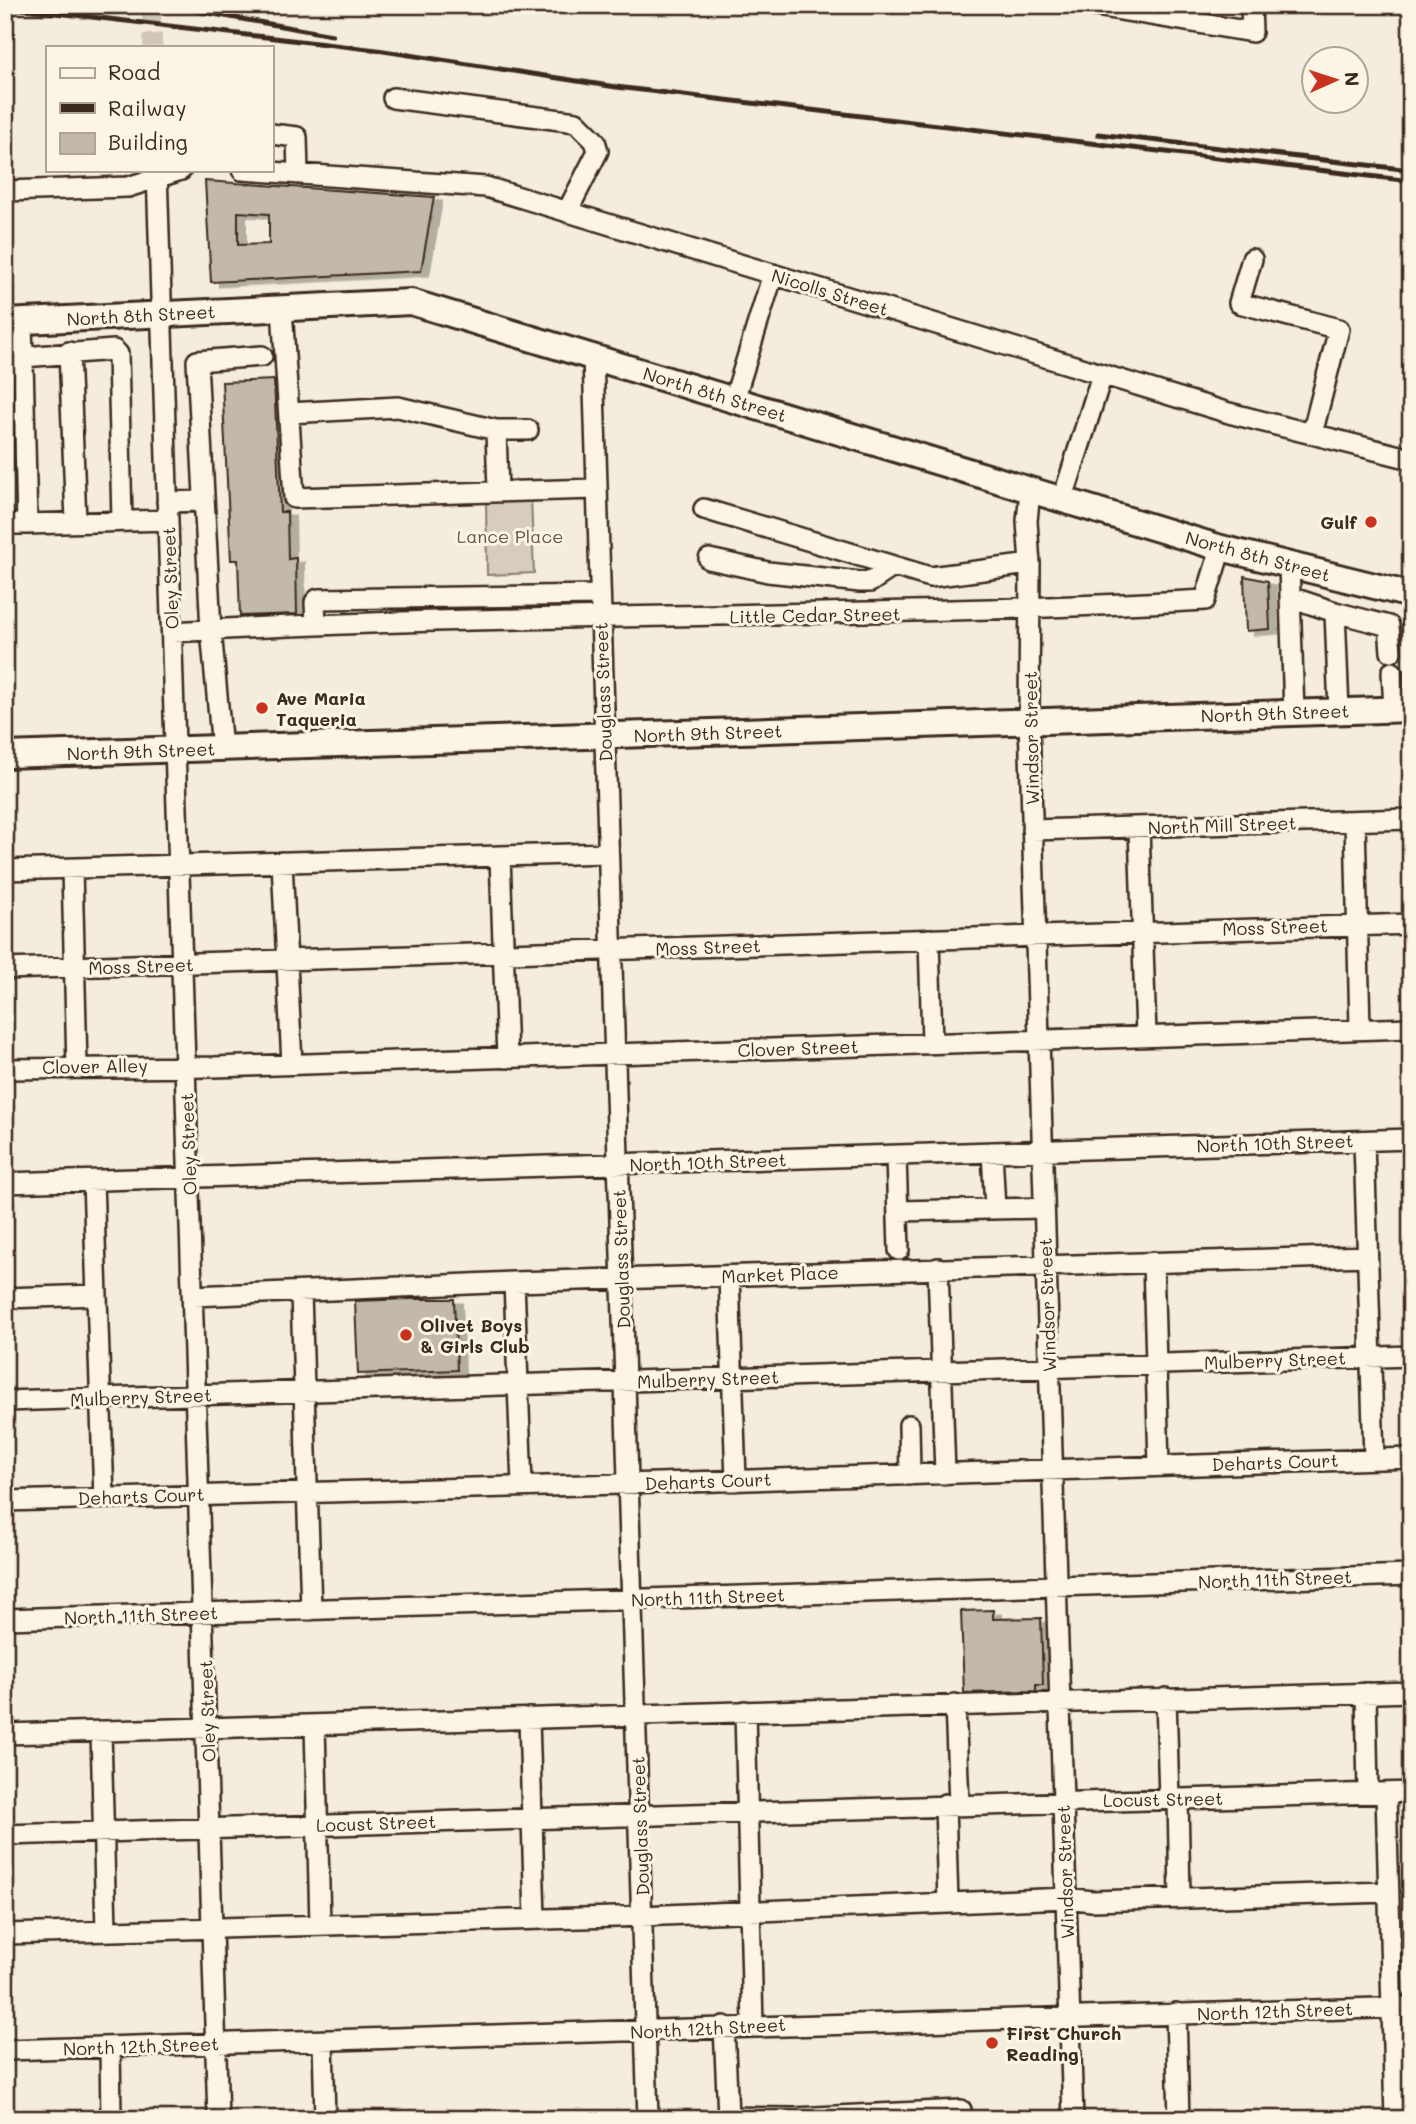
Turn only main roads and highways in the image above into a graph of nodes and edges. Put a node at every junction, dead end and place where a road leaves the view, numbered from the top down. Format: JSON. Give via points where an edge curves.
{"nodes":[{"id":1,"x":13,"y":321,"type":"edge"},
{"id":2,"x":1411,"y":595,"type":"edge"},
{"id":3,"x":1402,"y":709,"type":"edge"},
{"id":4,"x":5,"y":755,"type":"edge"}],
"edges":[{"from":1,"to":2,"type":"main road","name":"North 8th Street","via":[[411,302],[1221,548]]},
{"from":3,"to":4,"type":"main road","name":"North 9th Street"}]}
